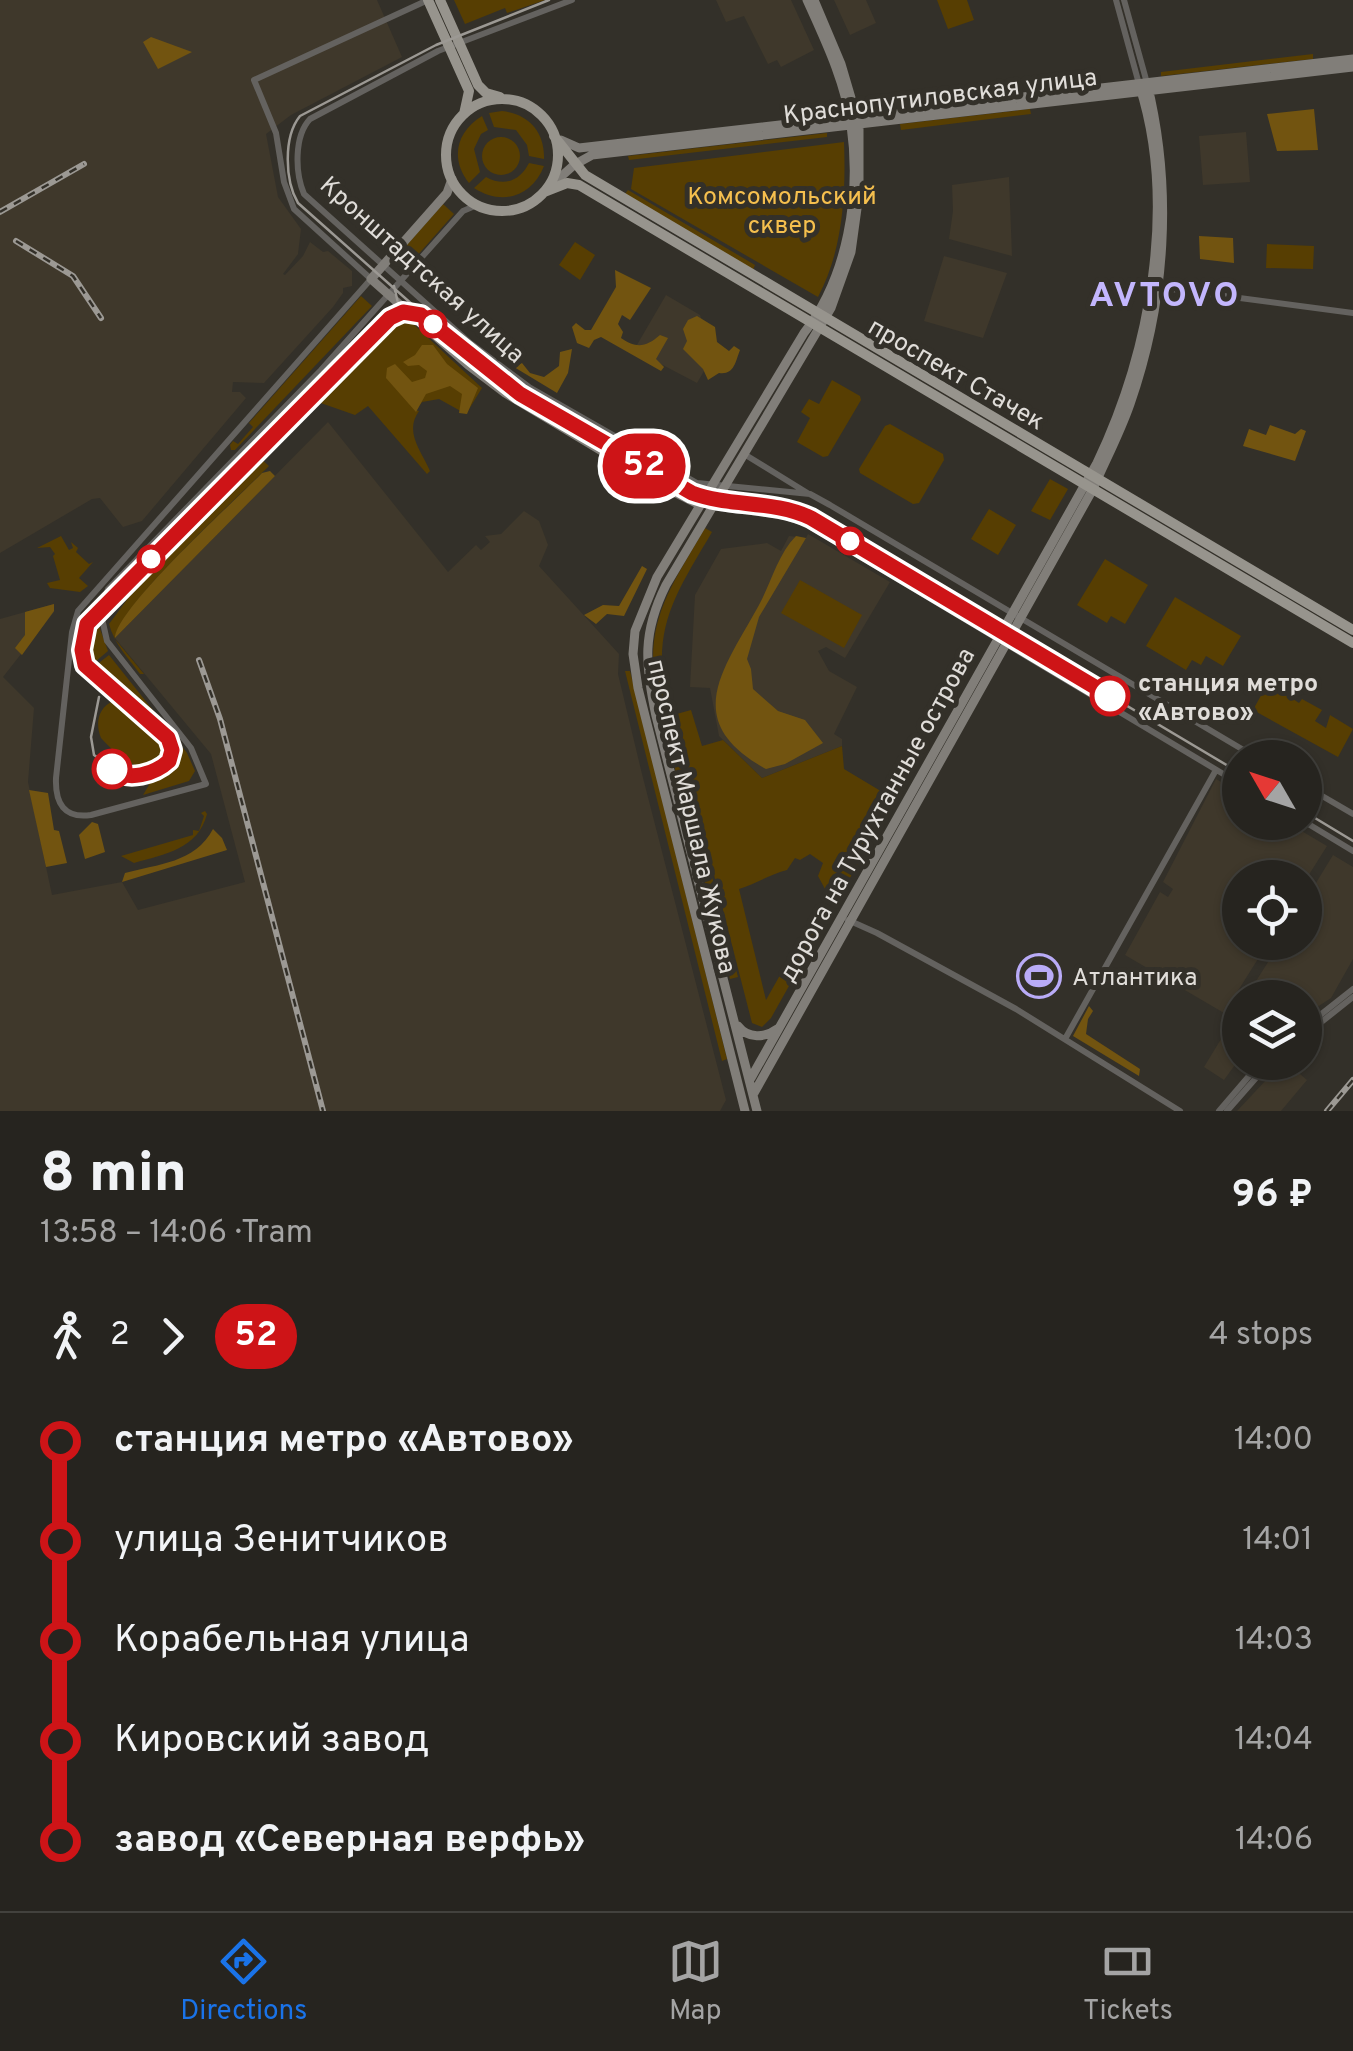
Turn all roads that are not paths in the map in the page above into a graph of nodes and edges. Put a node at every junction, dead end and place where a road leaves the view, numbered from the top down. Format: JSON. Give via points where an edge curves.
{"nodes":[{"id":1,"x":428,"y":0,"type":"edge"},
{"id":2,"x":440,"y":0,"type":"edge"},
{"id":3,"x":572,"y":0,"type":"edge"},
{"id":4,"x":811,"y":0,"type":"edge"},
{"id":5,"x":1116,"y":0,"type":"edge"},
{"id":6,"x":1124,"y":0,"type":"edge"},
{"id":7,"x":454,"y":44,"type":"junction"},
{"id":8,"x":1353,"y":58,"type":"edge"},
{"id":9,"x":1353,"y":67,"type":"edge"},
{"id":10,"x":1144,"y":87,"type":"junction"},
{"id":11,"x":510,"y":100,"type":"junction"},
{"id":12,"x":463,"y":115,"type":"junction"},
{"id":13,"x":854,"y":121,"type":"junction"},
{"id":14,"x":554,"y":136,"type":"junction"},
{"id":15,"x":574,"y":164,"type":"junction"},
{"id":16,"x":452,"y":180,"type":"junction"},
{"id":17,"x":544,"y":192,"type":"junction"},
{"id":18,"x":477,"y":205,"type":"junction"},
{"id":19,"x":383,"y":265,"type":"junction"},
{"id":20,"x":371,"y":278,"type":"junction"},
{"id":21,"x":401,"y":280,"type":"junction"},
{"id":22,"x":1156,"y":288,"type":"junction"},
{"id":23,"x":389,"y":294,"type":"junction"},
{"id":24,"x":1353,"y":313,"type":"edge"},
{"id":25,"x":818,"y":321,"type":"junction"},
{"id":26,"x":224,"y":443,"type":"junction"},
{"id":27,"x":744,"y":454,"type":"junction"},
{"id":28,"x":236,"y":456,"type":"junction"},
{"id":29,"x":1091,"y":482,"type":"junction"},
{"id":30,"x":717,"y":487,"type":"junction"},
{"id":31,"x":810,"y":494,"type":"junction"},
{"id":32,"x":705,"y":506,"type":"junction"},
{"id":33,"x":84,"y":603,"type":"junction"},
{"id":34,"x":101,"y":614,"type":"junction"},
{"id":35,"x":1017,"y":615,"type":"junction"},
{"id":36,"x":1353,"y":630,"type":"edge"},
{"id":37,"x":1002,"y":641,"type":"junction"},
{"id":38,"x":1353,"y":643,"type":"edge"},
{"id":39,"x":1227,"y":740,"type":"edge"},
{"id":40,"x":1216,"y":769,"type":"junction"},
{"id":41,"x":1222,"y":773,"type":"edge"},
{"id":42,"x":1322,"y":796,"type":"edge"},
{"id":43,"x":1353,"y":814,"type":"edge"},
{"id":44,"x":1322,"y":832,"type":"edge"},
{"id":45,"x":1353,"y":851,"type":"edge"},
{"id":46,"x":846,"y":919,"type":"junction"},
{"id":47,"x":1353,"y":989,"type":"edge"},
{"id":48,"x":1353,"y":997,"type":"edge"},
{"id":49,"x":1322,"y":1016,"type":"edge"},
{"id":50,"x":1322,"y":1019,"type":"edge"},
{"id":51,"x":736,"y":1024,"type":"junction"},
{"id":52,"x":780,"y":1026,"type":"junction"},
{"id":53,"x":1065,"y":1039,"type":"junction"},
{"id":54,"x":750,"y":1079,"type":"junction"},
{"id":55,"x":1247,"y":1080,"type":"edge"},
{"id":56,"x":1253,"y":1080,"type":"edge"},
{"id":57,"x":754,"y":1094,"type":"junction"},
{"id":58,"x":741,"y":1095,"type":"junction"},
{"id":59,"x":732,"y":1111,"type":"edge"},
{"id":60,"x":744,"y":1111,"type":"edge"},
{"id":61,"x":758,"y":1111,"type":"edge"},
{"id":62,"x":1180,"y":1111,"type":"edge"},
{"id":63,"x":1223,"y":1111,"type":"edge"}],
"edges":[{"from":1,"to":7,"type":"main road"},
{"from":1,"to":20,"type":"street","name":"Кронштадтская улица","via":[[254,80],[276,133],[294,209]]},
{"from":2,"to":7,"type":"main road"},
{"from":3,"to":7,"type":"street"},
{"from":4,"to":13,"type":"main road","via":[[842,64]]},
{"from":5,"to":10,"type":"street"},
{"from":6,"to":10,"type":"street"},
{"from":7,"to":11,"type":"main road","via":[[482,90]]},
{"from":7,"to":12,"type":"main road","via":[[469,91]]},
{"from":7,"to":19,"type":"street","name":"Кронштадтская улица","via":[[302,128],[298,171],[304,194]]},
{"from":8,"to":10,"type":"main road","name":"Краснопутиловская улица"},
{"from":9,"to":10,"type":"main road","name":"Краснопутиловская улица"},
{"from":10,"to":13,"type":"main road","name":"Краснопутиловская улица"},
{"from":10,"to":22,"type":"main road","name":"дорога на Турухтанные острова","via":[[1155,181]]},
{"from":11,"to":12,"type":"main road","via":[[485,102]]},
{"from":11,"to":14,"type":"main road","via":[[539,114]]},
{"from":12,"to":16,"type":"main road","via":[[447,147]]},
{"from":13,"to":14,"type":"main road","name":"Краснопутиловская улица","via":[[579,148]]},
{"from":13,"to":15,"type":"main road","name":"Краснопутиловская улица","via":[[592,155]]},
{"from":13,"to":25,"type":"main road","via":[[856,224],[846,270]]},
{"from":14,"to":15,"type":"main road","name":"проспект Стачек"},
{"from":14,"to":17,"type":"main road","via":[[557,166]]},
{"from":15,"to":17,"type":"main road","name":"Краснопутиловская улица"},
{"from":15,"to":25,"type":"main road","name":"проспект Стачек"},
{"from":16,"to":18,"type":"main road"},
{"from":16,"to":19,"type":"main road"},
{"from":17,"to":18,"type":"main road","via":[[513,210]]},
{"from":17,"to":25,"type":"main road","name":"проспект Стачек","via":[[573,182]]},
{"from":18,"to":21,"type":"street","via":[[462,211]]},
{"from":19,"to":20,"type":"main road"},
{"from":19,"to":21,"type":"street","name":"Кронштадтская улица"},
{"from":20,"to":23,"type":"main road","name":"Кронштадтская улица"},
{"from":20,"to":26,"type":"street"},
{"from":21,"to":23,"type":"street"},
{"from":21,"to":30,"type":"street","name":"Кронштадтская улица","via":[[515,378],[697,483]]},
{"from":22,"to":24,"type":"street"},
{"from":22,"to":29,"type":"main road","name":"дорога на Турухтанные острова","via":[[1127,391]]},
{"from":23,"to":28,"type":"street"},
{"from":23,"to":32,"type":"main road","name":"Кронштадтская улица","via":[[506,393]]},
{"from":25,"to":27,"type":"main road"},
{"from":25,"to":29,"type":"main road","name":"проспект Стачек"},
{"from":25,"to":30,"type":"main road"},
{"from":26,"to":28,"type":"street","via":[[225,456]]},
{"from":26,"to":33,"type":"street"},
{"from":27,"to":30,"type":"main road"},
{"from":27,"to":31,"type":"street"},
{"from":28,"to":34,"type":"street","via":[[114,580]]},
{"from":29,"to":35,"type":"main road","name":"дорога на Турухтанные острова"},
{"from":29,"to":36,"type":"main road","name":"проспект Стачек"},
{"from":29,"to":38,"type":"main road","name":"проспект Стачек"},
{"from":30,"to":31,"type":"street","name":"Кронштадтская улица"},
{"from":30,"to":32,"type":"main road","name":"проспект Маршала Жукова"},
{"from":31,"to":35,"type":"street","name":"Кронштадтская улица"},
{"from":32,"to":37,"type":"street","name":"Кронштадтская улица","via":[[804,523]]},
{"from":32,"to":51,"type":"main road","name":"проспект Маршала Жукова","via":[[659,600],[646,664]]},
{"from":32,"to":58,"type":"main road","name":"проспект Маршала Жукова","via":[[647,596],[633,654]]},
{"from":33,"to":34,"type":"street"},
{"from":33,"to":34,"type":"street","via":[[73,625],[55,786],[63,809],[80,816],[206,784],[191,748],[107,641]]},
{"from":35,"to":37,"type":"main road","name":"дорога на Турухтанные острова"},
{"from":35,"to":39,"type":"street","name":"Кронштадтская улица"},
{"from":37,"to":40,"type":"street","name":"Кронштадтская улица"},
{"from":37,"to":46,"type":"main road","name":"дорога на Турухтанные острова"},
{"from":40,"to":41,"type":"street","name":"Кронштадтская улица"},
{"from":40,"to":53,"type":"street"},
{"from":42,"to":43,"type":"street"},
{"from":44,"to":45,"type":"street"},
{"from":46,"to":52,"type":"main road","name":"дорога на Турухтанные острова"},
{"from":46,"to":53,"type":"street"},
{"from":46,"to":57,"type":"main road","name":"дорога на Турухтанные острова"},
{"from":47,"to":49,"type":"street"},
{"from":48,"to":50,"type":"street"},
{"from":51,"to":52,"type":"main road","via":[[756,1036]]},
{"from":51,"to":54,"type":"main road","name":"проспект Маршала Жукова"},
{"from":52,"to":54,"type":"main road","name":"дорога на Турухтанные острова"},
{"from":53,"to":62,"type":"street"},
{"from":54,"to":57,"type":"main road","name":"проспект Маршала Жукова"},
{"from":54,"to":58,"type":"main road","name":"дорога на Турухтанные острова"},
{"from":55,"to":63,"type":"street"},
{"from":56,"to":63,"type":"street"},
{"from":57,"to":60,"type":"main road","name":"дорога на Турухтанные острова"},
{"from":57,"to":61,"type":"main road","name":"проспект Маршала Жукова"},
{"from":58,"to":59,"type":"main road","name":"дорога на Турухтанные острова"},
{"from":58,"to":60,"type":"main road","name":"проспект Маршала Жукова"}]}
